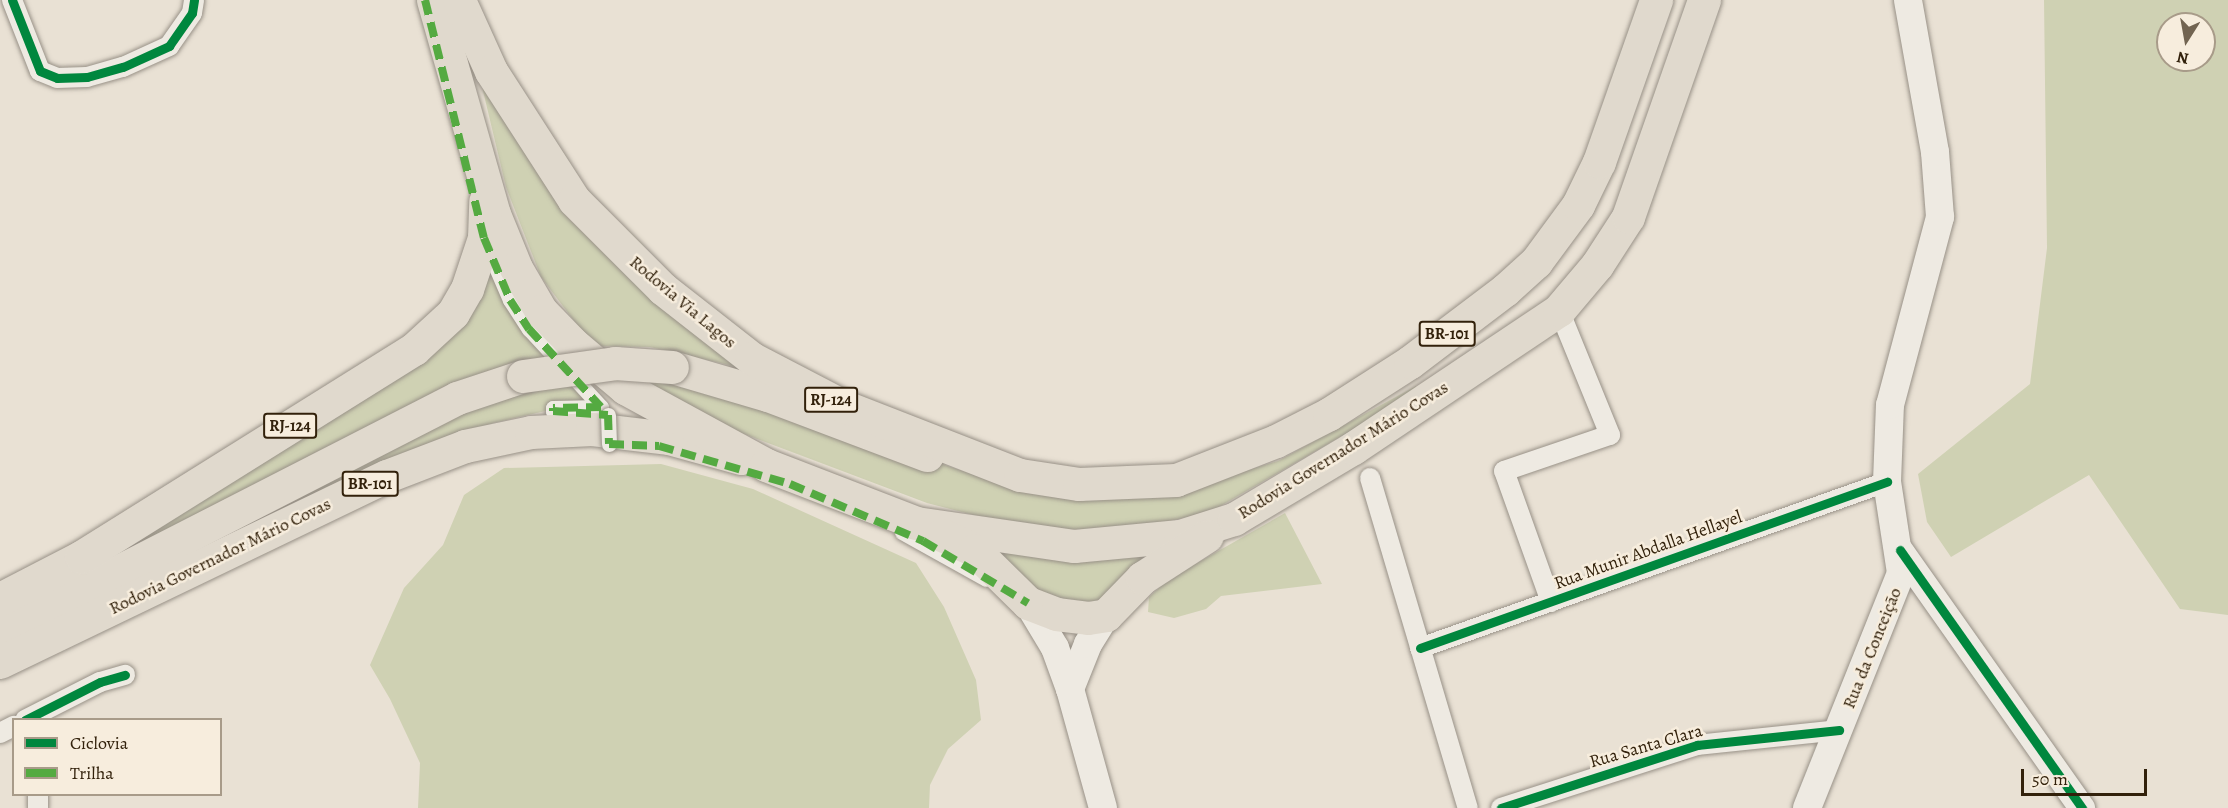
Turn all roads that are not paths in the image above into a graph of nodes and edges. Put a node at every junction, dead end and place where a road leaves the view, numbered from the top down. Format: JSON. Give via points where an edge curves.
{"nodes":[{"id":1,"x":12,"y":0,"type":"edge"},
{"id":2,"x":194,"y":0,"type":"edge"},
{"id":3,"x":425,"y":0,"type":"edge"},
{"id":4,"x":433,"y":0,"type":"edge"},
{"id":5,"x":459,"y":0,"type":"edge"},
{"id":6,"x":1656,"y":0,"type":"edge"},
{"id":7,"x":1705,"y":0,"type":"edge"},
{"id":8,"x":1908,"y":0,"type":"edge"},
{"id":9,"x":484,"y":181,"type":"junction"},
{"id":10,"x":484,"y":238,"type":"junction"},
{"id":11,"x":1559,"y":310,"type":"junction"},
{"id":12,"x":766,"y":465,"type":"junction"},
{"id":13,"x":1020,"y":475,"type":"junction"},
{"id":14,"x":1370,"y":478,"type":"dead end"},
{"id":15,"x":1887,"y":482,"type":"junction"},
{"id":16,"x":1234,"y":519,"type":"junction"},
{"id":17,"x":916,"y":523,"type":"junction"},
{"id":18,"x":1900,"y":550,"type":"junction"},
{"id":19,"x":1896,"y":593,"type":"junction"},
{"id":20,"x":1931,"y":594,"type":"junction"},
{"id":21,"x":0,"y":599,"type":"edge"},
{"id":22,"x":1551,"y":602,"type":"junction"},
{"id":23,"x":1028,"y":603,"type":"junction"},
{"id":24,"x":1106,"y":615,"type":"junction"},
{"id":25,"x":0,"y":632,"type":"edge"},
{"id":26,"x":1420,"y":648,"type":"junction"},
{"id":27,"x":0,"y":662,"type":"edge"},
{"id":28,"x":125,"y":675,"type":"dead end"},
{"id":29,"x":1070,"y":689,"type":"junction"},
{"id":30,"x":34,"y":717,"type":"edge"},
{"id":31,"x":1839,"y":730,"type":"junction"},
{"id":32,"x":1103,"y":808,"type":"edge"},
{"id":33,"x":1468,"y":808,"type":"edge"},
{"id":34,"x":1501,"y":808,"type":"edge"},
{"id":35,"x":1807,"y":808,"type":"edge"},
{"id":36,"x":2082,"y":808,"type":"edge"}],
"edges":[{"from":1,"to":2,"type":"street","via":[[40,71],[57,78],[87,77],[123,67],[169,46],[192,13]]},
{"from":3,"to":10,"type":"street"},
{"from":4,"to":9,"type":"highway","number":"RJ-124"},
{"from":5,"to":13,"type":"highway","name":"Rodovia Via Lagos","number":"RJ-124","via":[[491,71],[544,158],[574,200],[663,289],[751,358],[784,377],[843,406]]},
{"from":6,"to":13,"type":"highway","name":"Rodovia Governador Mário Covas","number":"BR-101","via":[[1599,162],[1558,236],[1505,290],[1410,362],[1308,424],[1176,480],[1079,484]]},
{"from":7,"to":11,"type":"highway","name":"Rodovia Governador Mário Covas","number":"BR-101","via":[[1628,217],[1597,265]]},
{"from":8,"to":15,"type":"main road","name":"Rua da Conceição","via":[[1935,152],[1940,217],[1890,405]]},
{"from":9,"to":10,"type":"highway","number":"RJ-124"},
{"from":9,"to":12,"type":"highway","number":"RJ-124","via":[[516,268],[541,311],[564,335],[625,388]]},
{"from":10,"to":21,"type":"highway","number":"RJ-124","via":[[476,267],[453,313],[414,348],[81,557]]},
{"from":10,"to":23,"type":"street","bridge":true,"via":[[510,300],[529,329],[601,407],[553,411],[608,415],[609,444],[659,446],[790,483],[923,541]]},
{"from":11,"to":16,"type":"highway","name":"Rodovia Governador Mário Covas","number":"BR-101","via":[[1353,448]]},
{"from":11,"to":22,"type":"street","via":[[1610,435],[1504,471]]},
{"from":12,"to":17,"type":"highway","name":"Rodovia Governador Mário Covas","number":"BR-101"},
{"from":12,"to":27,"type":"highway","name":"Rodovia Governador Mário Covas","number":"BR-101","via":[[669,438],[592,429],[531,432],[465,446],[387,476]]},
{"from":13,"to":25,"type":"highway","name":"Rodovia Governador Mário Covas","number":"BR-101","bridge":true,"via":[[928,455],[768,395],[672,367],[615,363],[523,376],[457,398]]},
{"from":14,"to":26,"type":"street"},
{"from":15,"to":18,"type":"main road","name":"Rua da Conceição"},
{"from":15,"to":22,"type":"street","name":"Rua Munir Abdalla Hellayel"},
{"from":16,"to":17,"type":"highway","name":"Rodovia Governador Mário Covas","number":"BR-101","via":[[1180,536],[1074,546]]},
{"from":16,"to":24,"type":"highway","via":[[1142,578]]},
{"from":17,"to":23,"type":"highway","via":[[974,550]]},
{"from":18,"to":19,"type":"main road","name":"Rua da Conceição","via":[[1901,573]]},
{"from":18,"to":20,"type":"street"},
{"from":19,"to":20,"type":"street","via":[[1912,586]]},
{"from":19,"to":31,"type":"main road","name":"Rua da Conceição"},
{"from":20,"to":36,"type":"street"},
{"from":22,"to":26,"type":"street","name":"Rua Munir Abdalla Hellayel"},
{"from":23,"to":24,"type":"highway","via":[[1072,617]]},
{"from":23,"to":29,"type":"main road","via":[[1055,648]]},
{"from":24,"to":29,"type":"main road"},
{"from":26,"to":33,"type":"street"},
{"from":28,"to":30,"type":"street","via":[[100,682]]},
{"from":29,"to":32,"type":"main road"},
{"from":31,"to":34,"type":"street","name":"Rua Santa Clara","via":[[1697,745]]},
{"from":31,"to":35,"type":"main road","name":"Rua da Conceição"}]}
